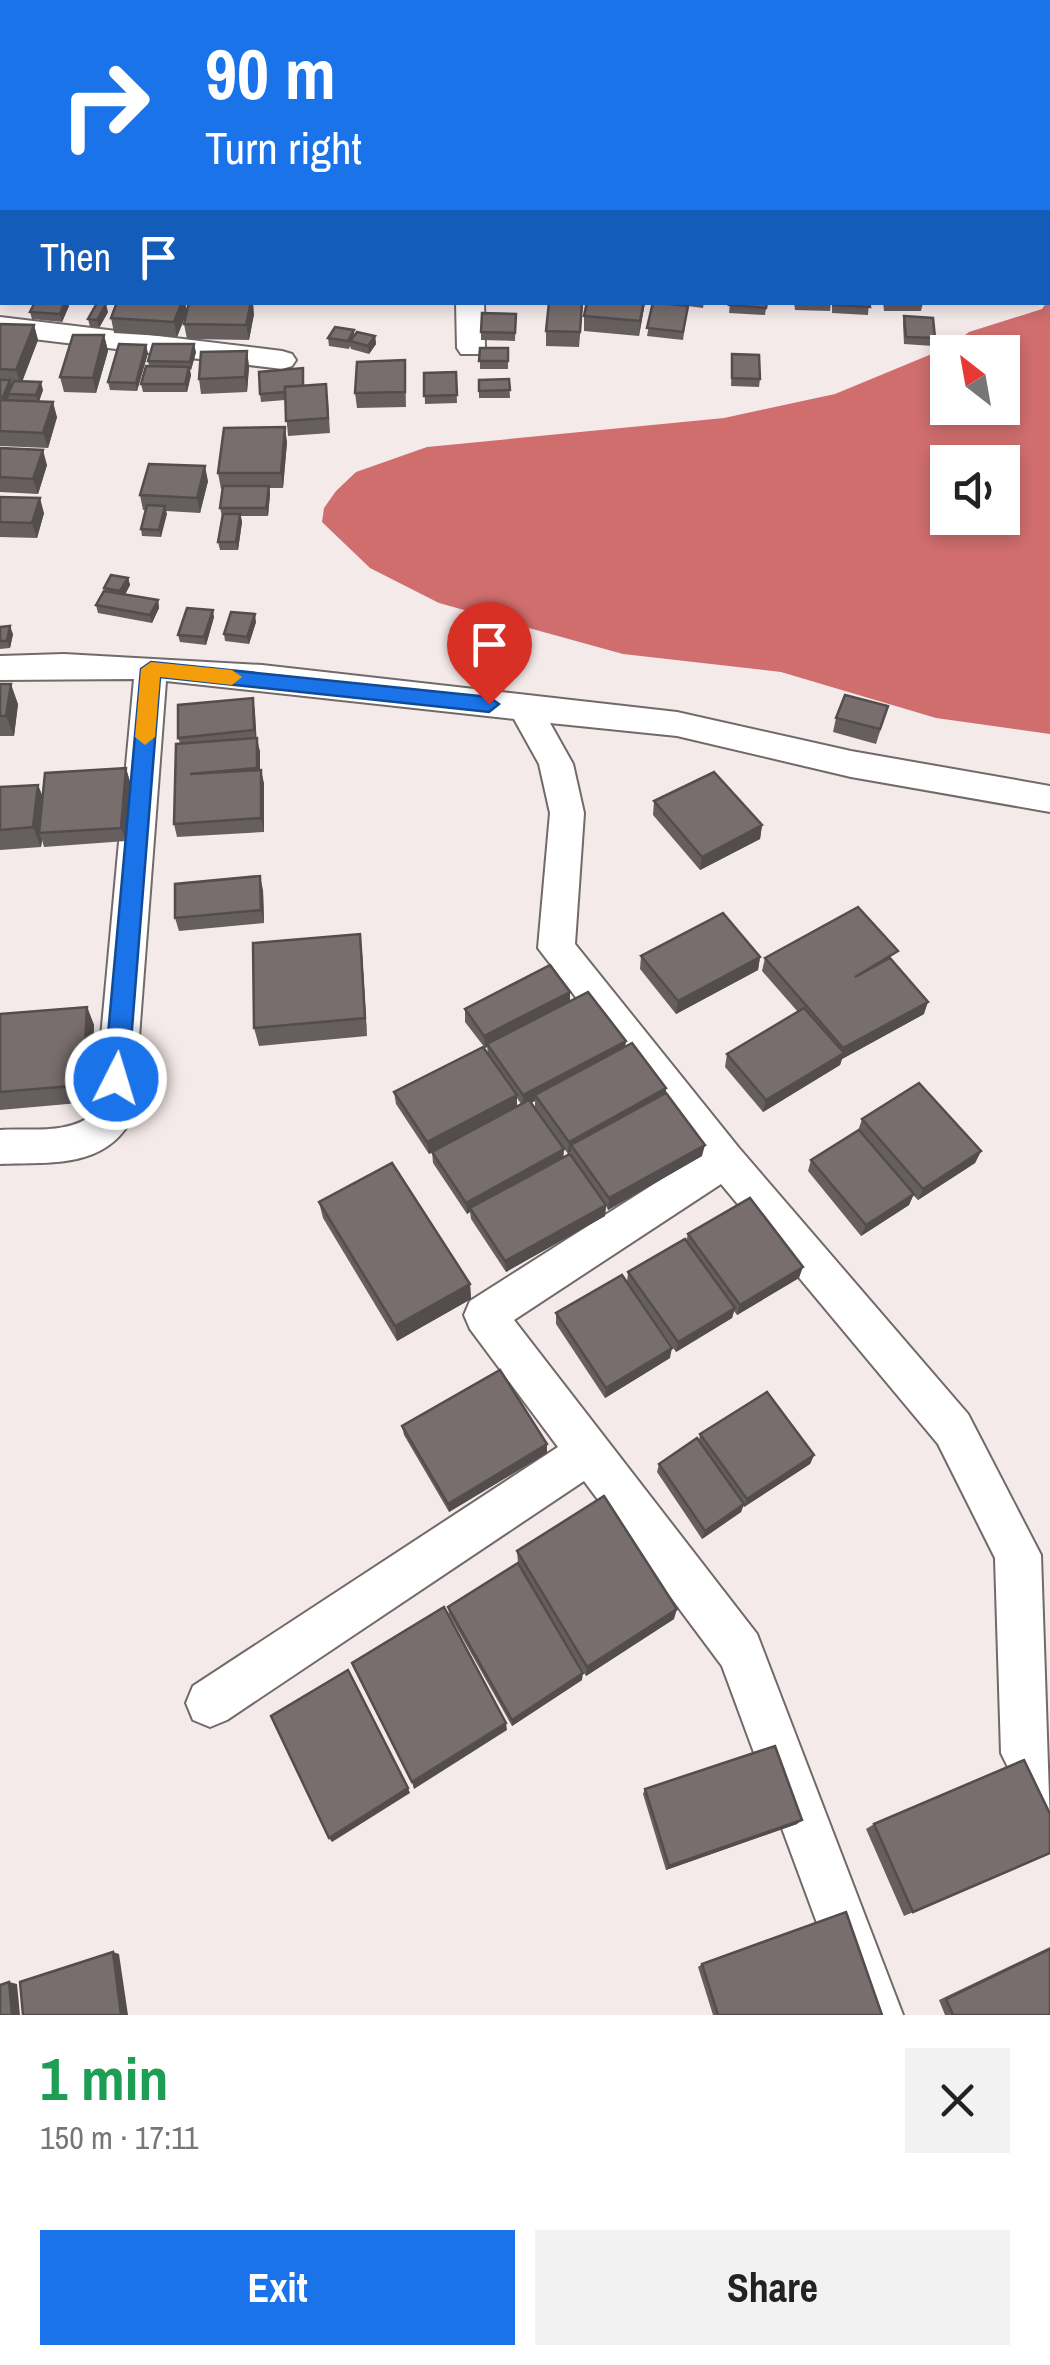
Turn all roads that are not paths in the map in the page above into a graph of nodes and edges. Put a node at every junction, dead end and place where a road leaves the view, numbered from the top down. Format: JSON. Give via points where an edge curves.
{"nodes":[{"id":1,"x":470,"y":305,"type":"edge"},
{"id":2,"x":0,"y":326,"type":"edge"},
{"id":3,"x":472,"y":348,"type":"dead end"},
{"id":4,"x":282,"y":360,"type":"dead end"},
{"id":5,"x":0,"y":668,"type":"edge"},
{"id":6,"x":151,"y":669,"type":"junction"},
{"id":7,"x":525,"y":708,"type":"junction"},
{"id":8,"x":1050,"y":799,"type":"edge"},
{"id":9,"x":0,"y":1147,"type":"edge"},
{"id":10,"x":725,"y":1160,"type":"junction"},
{"id":11,"x":589,"y":1452,"type":"junction"},
{"id":12,"x":210,"y":1703,"type":"dead end"},
{"id":13,"x":1050,"y":1801,"type":"edge"},
{"id":14,"x":877,"y":2015,"type":"edge"}],
"edges":[{"from":1,"to":3,"type":"street"},
{"from":2,"to":4,"type":"street"},
{"from":5,"to":6,"type":"street"},
{"from":6,"to":7,"type":"street"},
{"from":6,"to":9,"type":"street","via":[[113,1116],[96,1137]]},
{"from":7,"to":8,"type":"street","via":[[678,724],[851,764]]},
{"from":7,"to":10,"type":"street","via":[[556,764],[567,813],[556,948]]},
{"from":10,"to":11,"type":"street","via":[[485,1315]]},
{"from":10,"to":13,"type":"street","via":[[954,1429],[1018,1555],[1025,1753]]},
{"from":11,"to":12,"type":"street"},
{"from":11,"to":14,"type":"street","via":[[740,1651]]}]}
